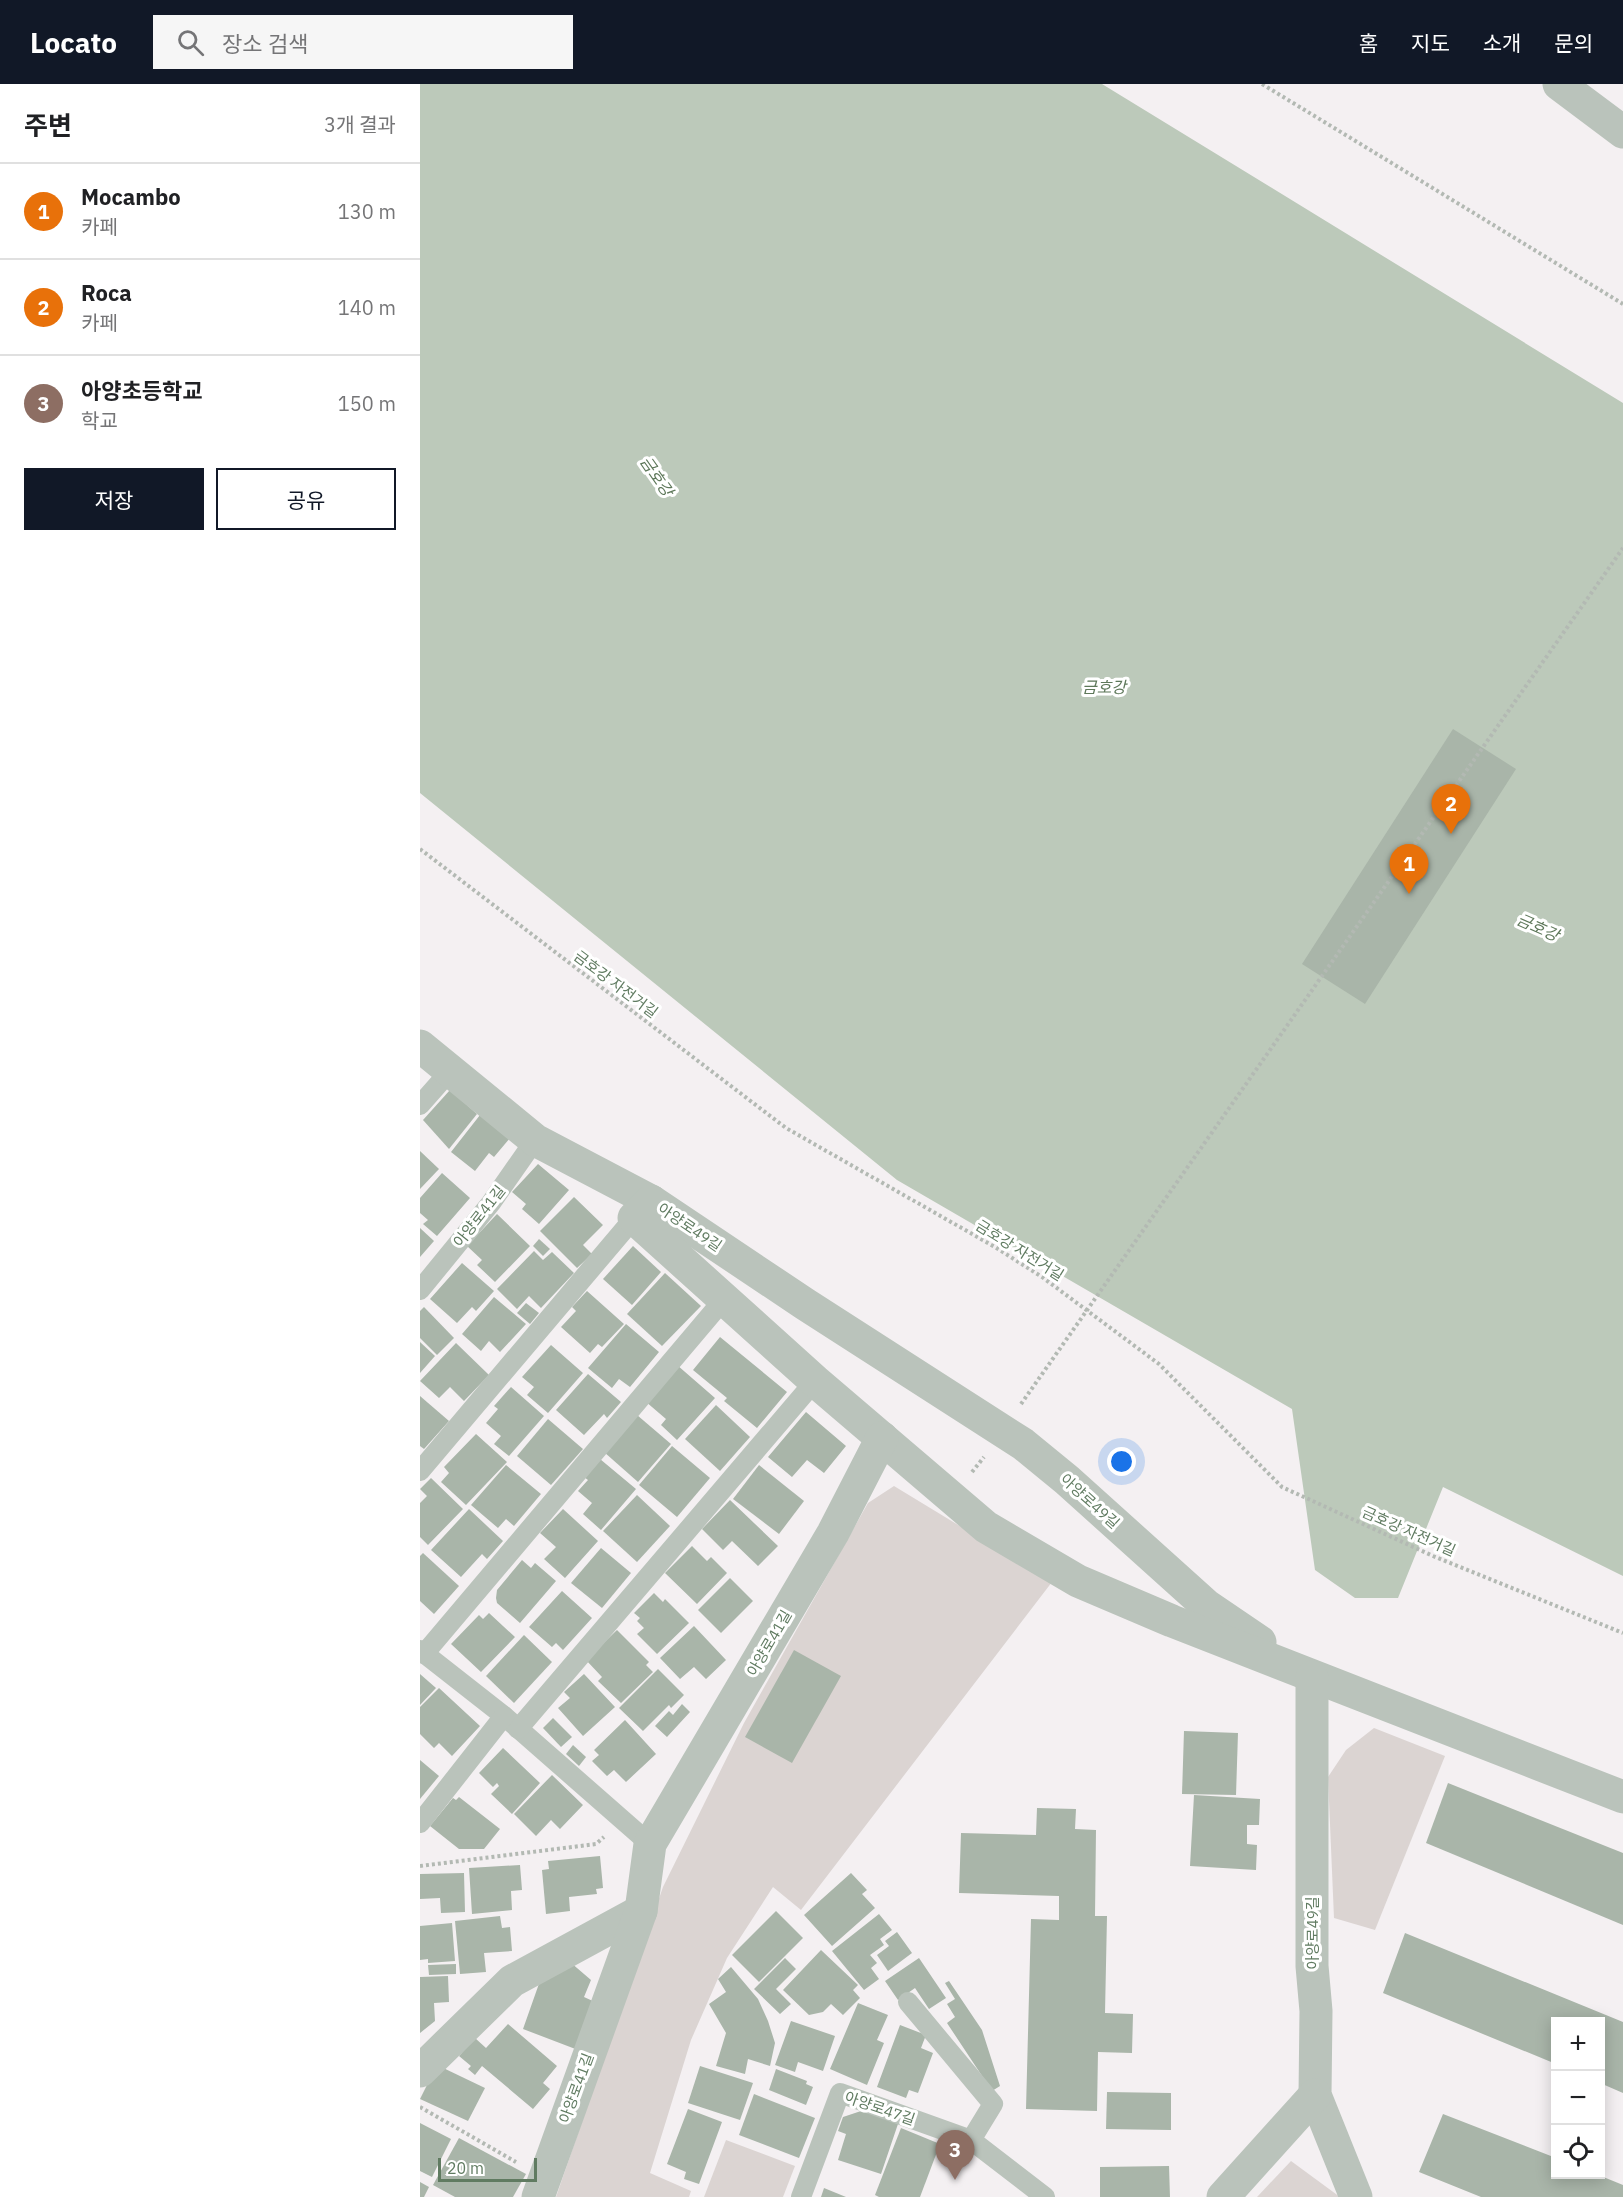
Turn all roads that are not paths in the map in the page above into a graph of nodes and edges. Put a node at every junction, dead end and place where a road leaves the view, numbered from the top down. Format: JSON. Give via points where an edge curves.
{"nodes":[{"id":1,"x":1558,"y":84,"type":"edge"},
{"id":2,"x":1623,"y":131,"type":"edge"},
{"id":3,"x":420,"y":1046,"type":"edge"},
{"id":4,"x":450,"y":1071,"type":"junction"},
{"id":5,"x":420,"y":1105,"type":"edge"},
{"id":6,"x":535,"y":1140,"type":"junction"},
{"id":7,"x":643,"y":1209,"type":"junction"},
{"id":8,"x":420,"y":1290,"type":"edge"},
{"id":9,"x":725,"y":1298,"type":"junction"},
{"id":10,"x":815,"y":1381,"type":"junction"},
{"id":11,"x":882,"y":1438,"type":"junction"},
{"id":12,"x":420,"y":1471,"type":"edge"},
{"id":13,"x":422,"y":1652,"type":"edge"},
{"id":14,"x":1312,"y":1677,"type":"junction"},
{"id":15,"x":511,"y":1722,"type":"junction"},
{"id":16,"x":1623,"y":1797,"type":"edge"},
{"id":17,"x":420,"y":1822,"type":"edge"},
{"id":18,"x":650,"y":1844,"type":"junction"},
{"id":19,"x":641,"y":1911,"type":"junction"},
{"id":20,"x":908,"y":2002,"type":"dead end"},
{"id":21,"x":420,"y":2071,"type":"edge"},
{"id":22,"x":1315,"y":2096,"type":"junction"},
{"id":23,"x":971,"y":2140,"type":"junction"},
{"id":24,"x":541,"y":2187,"type":"edge"},
{"id":25,"x":801,"y":2197,"type":"edge"},
{"id":26,"x":1045,"y":2197,"type":"edge"},
{"id":27,"x":1223,"y":2197,"type":"edge"},
{"id":28,"x":1356,"y":2197,"type":"edge"}],
"edges":[{"from":1,"to":2,"type":"street"},
{"from":3,"to":4,"type":"street","name":"아양로49길"},
{"from":4,"to":5,"type":"lane"},
{"from":4,"to":6,"type":"street","name":"아양로49길"},
{"from":6,"to":7,"type":"street","name":"아양로49길"},
{"from":6,"to":8,"type":"lane","name":"아양로41길","via":[[491,1203]]},
{"from":7,"to":9,"type":"street"},
{"from":7,"to":12,"type":"lane"},
{"from":7,"to":14,"type":"street","name":"아양로49길","via":[[805,1304],[1023,1444],[1207,1606]]},
{"from":9,"to":10,"type":"street"},
{"from":9,"to":13,"type":"lane"},
{"from":10,"to":11,"type":"street"},
{"from":10,"to":15,"type":"lane"},
{"from":11,"to":14,"type":"street","via":[[986,1527],[1078,1581]]},
{"from":11,"to":18,"type":"street","name":"아양로41길","via":[[833,1533]]},
{"from":13,"to":15,"type":"lane"},
{"from":14,"to":16,"type":"street"},
{"from":14,"to":22,"type":"street","name":"아양로49길"},
{"from":15,"to":17,"type":"lane"},
{"from":15,"to":18,"type":"lane"},
{"from":18,"to":19,"type":"street","name":"아양로41길"},
{"from":19,"to":21,"type":"street","via":[[512,1981]]},
{"from":19,"to":24,"type":"street","name":"아양로41길"},
{"from":20,"to":23,"type":"lane","via":[[993,2104]]},
{"from":22,"to":27,"type":"street"},
{"from":22,"to":28,"type":"street","name":"아양로49길"},
{"from":23,"to":25,"type":"lane","name":"아양로47길","via":[[840,2093]]},
{"from":23,"to":26,"type":"lane","name":"아양로47길"}]}
